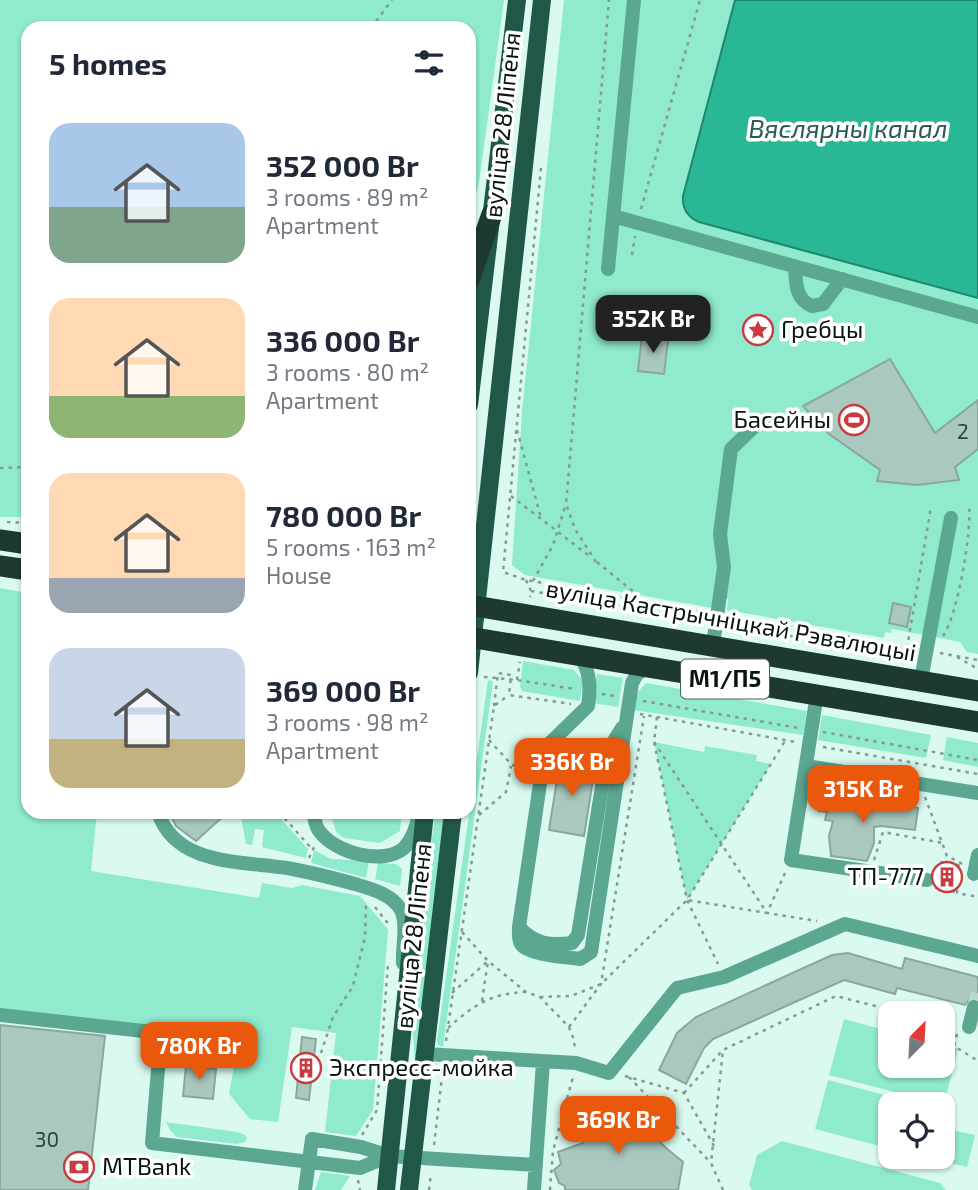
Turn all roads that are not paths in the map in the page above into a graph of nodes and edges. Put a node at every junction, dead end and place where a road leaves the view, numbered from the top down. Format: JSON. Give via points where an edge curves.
{"nodes":[{"id":1,"x":517,"y":0,"type":"edge"},
{"id":2,"x":542,"y":0,"type":"edge"},
{"id":3,"x":634,"y":0,"type":"edge"},
{"id":4,"x":492,"y":214,"type":"junction"},
{"id":5,"x":613,"y":216,"type":"junction"},
{"id":6,"x":476,"y":260,"type":"edge"},
{"id":7,"x":795,"y":267,"type":"junction"},
{"id":8,"x":608,"y":269,"type":"dead end"},
{"id":9,"x":842,"y":279,"type":"junction"},
{"id":10,"x":978,"y":317,"type":"edge"},
{"id":11,"x":476,"y":347,"type":"edge"},
{"id":12,"x":758,"y":423,"type":"dead end"},
{"id":13,"x":951,"y":519,"type":"dead end"},
{"id":14,"x":0,"y":540,"type":"edge"},
{"id":15,"x":21,"y":543,"type":"edge"},
{"id":16,"x":0,"y":566,"type":"edge"},
{"id":17,"x":21,"y":569,"type":"edge"},
{"id":18,"x":476,"y":571,"type":"edge"},
{"id":19,"x":476,"y":607,"type":"edge"},
{"id":20,"x":476,"y":638,"type":"edge"},
{"id":21,"x":713,"y":645,"type":"junction"},
{"id":22,"x":579,"y":654,"type":"junction"},
{"id":23,"x":650,"y":666,"type":"junction"},
{"id":24,"x":921,"y":680,"type":"junction"},
{"id":25,"x":978,"y":691,"type":"edge"},
{"id":26,"x":817,"y":694,"type":"junction"},
{"id":27,"x":978,"y":722,"type":"edge"},
{"id":28,"x":624,"y":727,"type":"junction"},
{"id":29,"x":806,"y":766,"type":"junction"},
{"id":30,"x":978,"y":793,"type":"edge"},
{"id":31,"x":162,"y":819,"type":"edge"},
{"id":32,"x":308,"y":819,"type":"edge"},
{"id":33,"x":315,"y":819,"type":"edge"},
{"id":34,"x":419,"y":819,"type":"edge"},
{"id":35,"x":421,"y":819,"type":"edge"},
{"id":36,"x":452,"y":819,"type":"edge"},
{"id":37,"x":320,"y":833,"type":"junction"},
{"id":38,"x":978,"y":855,"type":"edge"},
{"id":39,"x":974,"y":874,"type":"dead end"},
{"id":40,"x":927,"y":880,"type":"dead end"},
{"id":41,"x":519,"y":928,"type":"junction"},
{"id":42,"x":978,"y":956,"type":"edge"},
{"id":43,"x":406,"y":984,"type":"junction"},
{"id":44,"x":974,"y":1007,"type":"dead end"},
{"id":45,"x":0,"y":1015,"type":"edge"},
{"id":46,"x":964,"y":1027,"type":"road end"},
{"id":47,"x":435,"y":1055,"type":"junction"},
{"id":48,"x":544,"y":1062,"type":"junction"},
{"id":49,"x":389,"y":1156,"type":"junction"},
{"id":50,"x":413,"y":1158,"type":"junction"},
{"id":51,"x":309,"y":1163,"type":"junction"},
{"id":52,"x":536,"y":1165,"type":"junction"},
{"id":53,"x":306,"y":1190,"type":"edge"},
{"id":54,"x":386,"y":1190,"type":"edge"},
{"id":55,"x":410,"y":1190,"type":"edge"},
{"id":56,"x":534,"y":1190,"type":"edge"}],
"edges":[{"from":1,"to":4,"type":"main road","name":"вуліца 28 Ліпеня"},
{"from":2,"to":18,"type":"main road","name":"вуліца 28 Ліпеня"},
{"from":3,"to":5,"type":"lane"},
{"from":4,"to":6,"type":"highway"},
{"from":4,"to":11,"type":"main road","name":"вуліца 28 Ліпеня"},
{"from":5,"to":7,"type":"lane"},
{"from":5,"to":8,"type":"lane"},
{"from":7,"to":9,"type":"lane"},
{"from":7,"to":9,"type":"lane","via":[[799,296],[812,306],[823,304]]},
{"from":9,"to":10,"type":"lane"},
{"from":12,"to":21,"type":"lane","via":[[731,449],[720,534],[724,567]]},
{"from":13,"to":24,"type":"lane"},
{"from":14,"to":15,"type":"highway"},
{"from":16,"to":17,"type":"highway"},
{"from":19,"to":21,"type":"highway","name":"вуліца Кастрычніцкай Рэвалюцыі","number":"М1/П5"},
{"from":20,"to":22,"type":"highway","number":"М1/П5"},
{"from":21,"to":24,"type":"highway","name":"вуліца Кастрычніцкай Рэвалюцыі","number":"М1/П5"},
{"from":22,"to":23,"type":"highway","number":"М1/П5"},
{"from":22,"to":41,"type":"lane","via":[[589,675],[589,699],[550,743]]},
{"from":23,"to":26,"type":"highway","number":"М1/П5"},
{"from":23,"to":28,"type":"lane","via":[[632,683]]},
{"from":24,"to":25,"type":"highway","name":"вуліца Кастрычніцкай Рэвалюцыі","number":"М1/П5"},
{"from":26,"to":27,"type":"highway","number":"М1/П5"},
{"from":26,"to":29,"type":"lane"},
{"from":28,"to":41,"type":"lane","via":[[609,749],[578,935],[572,943],[556,945],[529,938]]},
{"from":28,"to":41,"type":"lane","via":[[591,952],[580,959],[531,951],[519,941]]},
{"from":29,"to":30,"type":"lane"},
{"from":29,"to":40,"type":"lane","via":[[791,860]]},
{"from":31,"to":43,"type":"lane","via":[[171,835],[203,856],[306,872],[389,897],[403,919]]},
{"from":32,"to":37,"type":"lane"},
{"from":33,"to":37,"type":"lane"},
{"from":34,"to":37,"type":"lane","via":[[408,843],[388,855],[352,852]]},
{"from":35,"to":43,"type":"main road","name":"вуліца 28 Ліпеня"},
{"from":36,"to":47,"type":"main road","name":"вуліца 28 Ліпеня"},
{"from":38,"to":39,"type":"lane"},
{"from":42,"to":48,"type":"lane","via":[[845,924],[724,977],[677,988],[609,1073],[576,1063]]},
{"from":43,"to":49,"type":"main road","name":"вуліца 28 Ліпеня"},
{"from":44,"to":46,"type":"lane"},
{"from":45,"to":51,"type":"lane","via":[[161,1034],[152,1143]]},
{"from":47,"to":48,"type":"lane"},
{"from":47,"to":50,"type":"main road","name":"вуліца 28 Ліпеня"},
{"from":48,"to":52,"type":"lane"},
{"from":49,"to":50,"type":"lane"},
{"from":49,"to":51,"type":"lane","via":[[359,1168]]},
{"from":49,"to":51,"type":"lane","via":[[312,1139]]},
{"from":49,"to":54,"type":"main road","name":"вуліца 28 Ліпеня"},
{"from":50,"to":52,"type":"lane"},
{"from":50,"to":55,"type":"main road","name":"вуліца 28 Ліпеня"},
{"from":51,"to":53,"type":"lane"},
{"from":52,"to":56,"type":"lane"}]}
